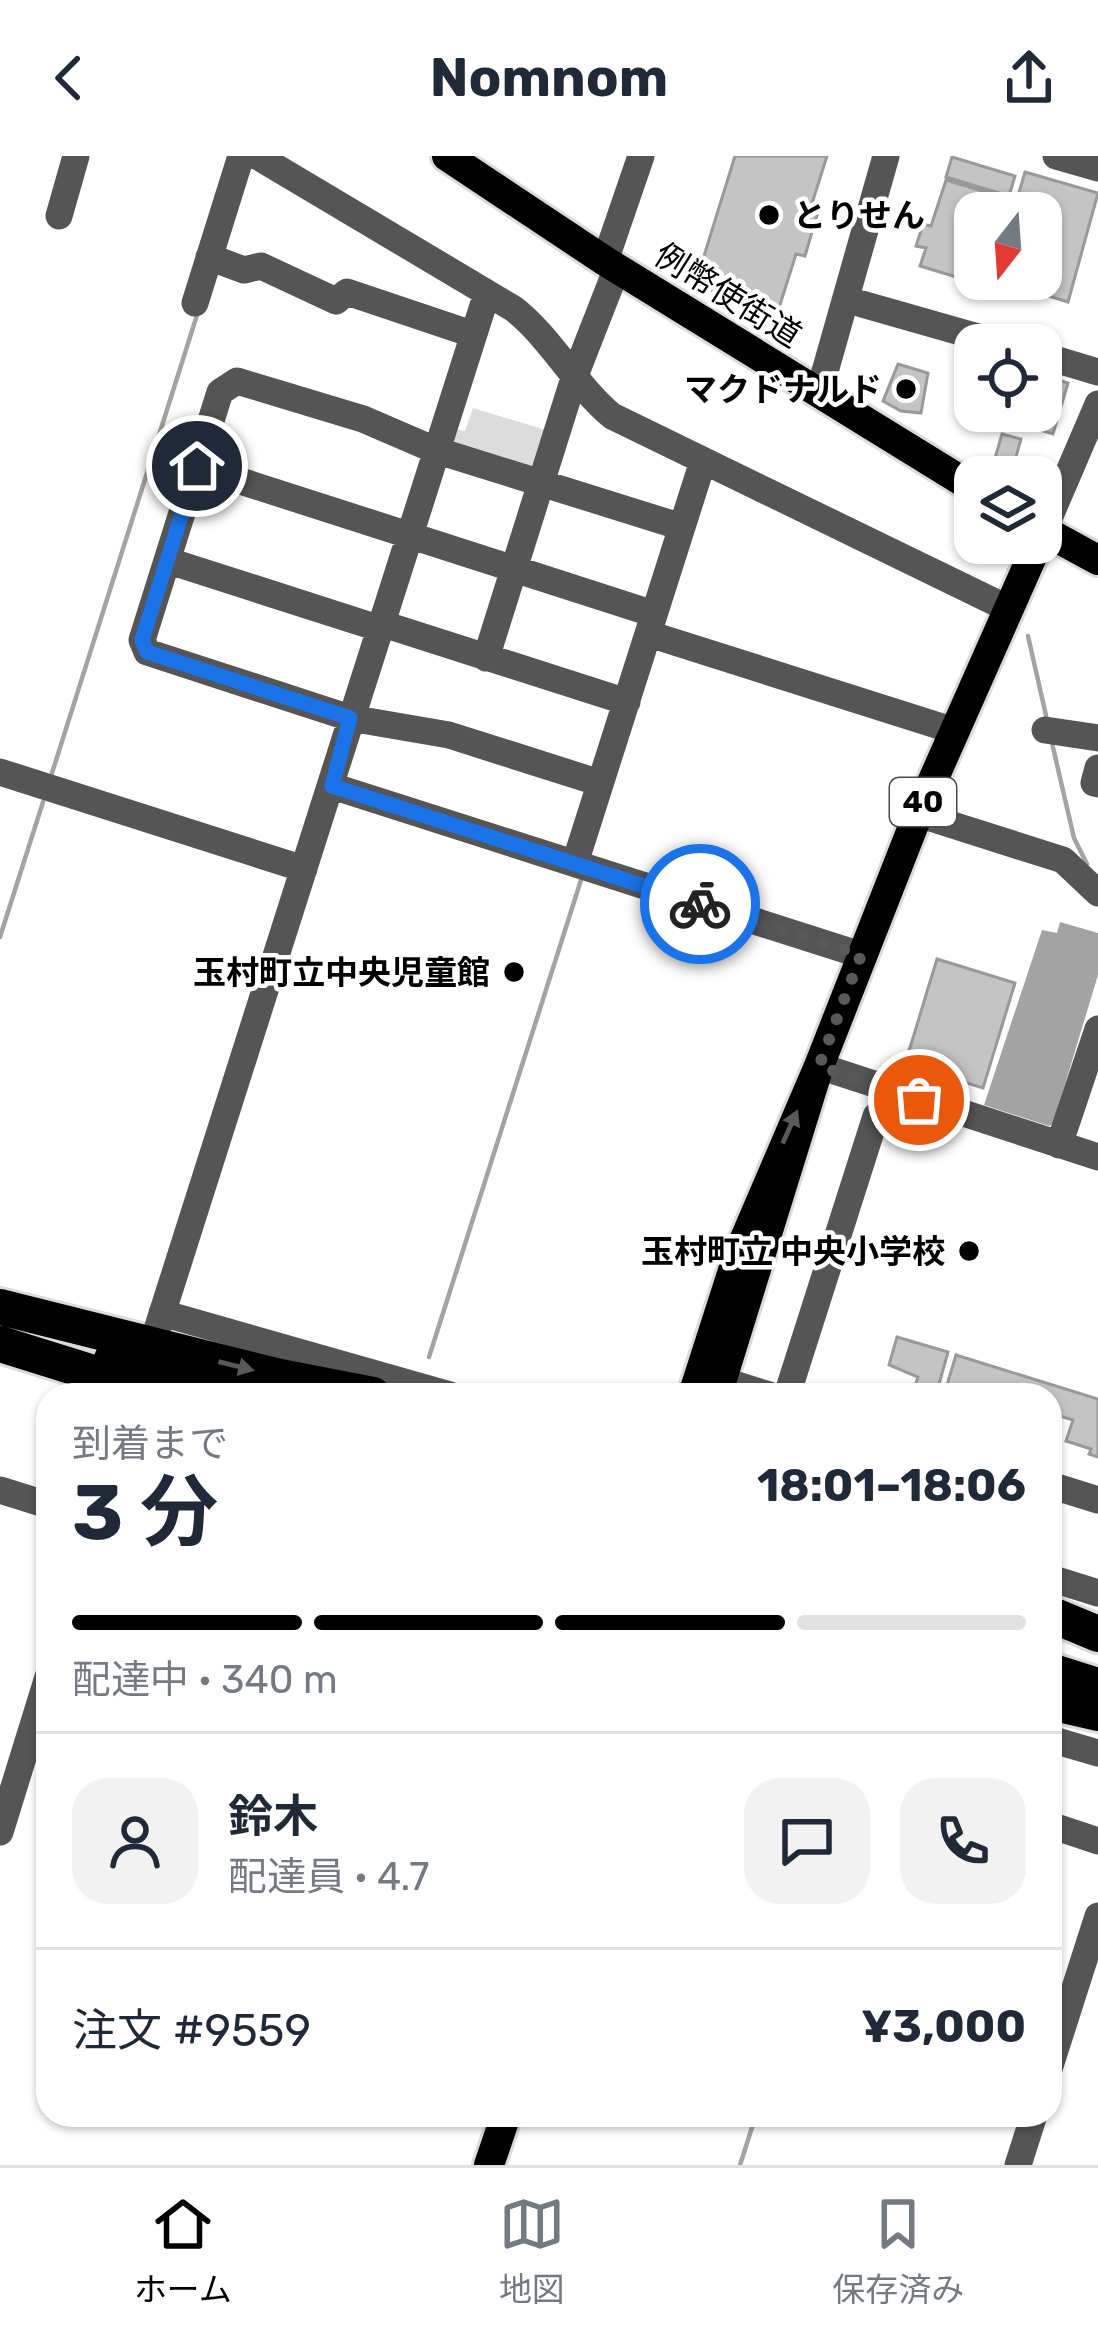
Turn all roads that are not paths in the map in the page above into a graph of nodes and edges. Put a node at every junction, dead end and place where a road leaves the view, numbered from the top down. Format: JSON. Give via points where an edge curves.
{"nodes":[{"id":1,"x":76,"y":156,"type":"edge"},
{"id":2,"x":241,"y":156,"type":"edge"},
{"id":3,"x":257,"y":156,"type":"edge"},
{"id":4,"x":447,"y":156,"type":"edge"},
{"id":5,"x":641,"y":156,"type":"edge"},
{"id":6,"x":886,"y":156,"type":"edge"},
{"id":7,"x":1056,"y":156,"type":"edge"},
{"id":8,"x":1098,"y":168,"type":"edge"},
{"id":9,"x":59,"y":216,"type":"dead end"},
{"id":10,"x":209,"y":257,"type":"junction"},
{"id":11,"x":611,"y":265,"type":"junction"},
{"id":12,"x":487,"y":292,"type":"junction"},
{"id":13,"x":195,"y":303,"type":"dead end"},
{"id":14,"x":862,"y":304,"type":"dead end"},
{"id":15,"x":954,"y":330,"type":"edge"},
{"id":16,"x":472,"y":334,"type":"junction"},
{"id":17,"x":1062,"y":361,"type":"edge"},
{"id":18,"x":1098,"y":372,"type":"edge"},
{"id":19,"x":574,"y":378,"type":"junction"},
{"id":20,"x":813,"y":390,"type":"junction"},
{"id":21,"x":1098,"y":404,"type":"edge"},
{"id":22,"x":435,"y":450,"type":"junction"},
{"id":23,"x":703,"y":461,"type":"junction"},
{"id":24,"x":197,"y":466,"type":"junction"},
{"id":25,"x":954,"y":477,"type":"edge"},
{"id":26,"x":540,"y":482,"type":"junction"},
{"id":27,"x":1062,"y":487,"type":"edge"},
{"id":28,"x":682,"y":527,"type":"junction"},
{"id":29,"x":408,"y":536,"type":"junction"},
{"id":30,"x":1062,"y":544,"type":"edge"},
{"id":31,"x":1098,"y":560,"type":"edge"},
{"id":32,"x":169,"y":561,"type":"junction"},
{"id":33,"x":1028,"y":564,"type":"edge"},
{"id":34,"x":513,"y":567,"type":"junction"},
{"id":35,"x":1009,"y":609,"type":"junction"},
{"id":36,"x":651,"y":624,"type":"junction"},
{"id":37,"x":379,"y":626,"type":"junction"},
{"id":38,"x":486,"y":658,"type":"junction"},
{"id":39,"x":627,"y":702,"type":"junction"},
{"id":40,"x":350,"y":718,"type":"junction"},
{"id":41,"x":1051,"y":730,"type":"dead end"},
{"id":42,"x":955,"y":731,"type":"junction"},
{"id":43,"x":1098,"y":738,"type":"edge"},
{"id":44,"x":1098,"y":768,"type":"edge"},
{"id":45,"x":0,"y":772,"type":"edge"},
{"id":46,"x":600,"y":783,"type":"junction"},
{"id":47,"x":1098,"y":784,"type":"edge"},
{"id":48,"x":332,"y":786,"type":"junction"},
{"id":49,"x":918,"y":814,"type":"junction"},
{"id":50,"x":575,"y":863,"type":"junction"},
{"id":51,"x":304,"y":869,"type":"junction"},
{"id":52,"x":1098,"y":893,"type":"edge"},
{"id":53,"x":861,"y":955,"type":"junction"},
{"id":54,"x":1096,"y":1044,"type":"edge"},
{"id":55,"x":819,"y":1066,"type":"junction"},
{"id":56,"x":876,"y":1117,"type":"dead end"},
{"id":57,"x":1059,"y":1145,"type":"junction"},
{"id":58,"x":1098,"y":1157,"type":"edge"},
{"id":59,"x":0,"y":1307,"type":"edge"},
{"id":60,"x":0,"y":1324,"type":"edge"},
{"id":61,"x":0,"y":1344,"type":"edge"},
{"id":62,"x":0,"y":1360,"type":"edge"},
{"id":63,"x":66,"y":1383,"type":"edge"},
{"id":64,"x":125,"y":1383,"type":"edge"},
{"id":65,"x":191,"y":1383,"type":"edge"},
{"id":66,"x":311,"y":1383,"type":"edge"},
{"id":67,"x":399,"y":1383,"type":"edge"},
{"id":68,"x":708,"y":1383,"type":"edge"},
{"id":69,"x":708,"y":1383,"type":"edge"},
{"id":70,"x":791,"y":1383,"type":"edge"},
{"id":71,"x":1062,"y":1489,"type":"edge"},
{"id":72,"x":0,"y":1490,"type":"edge"},
{"id":73,"x":1098,"y":1500,"type":"edge"},
{"id":74,"x":36,"y":1501,"type":"edge"},
{"id":75,"x":1062,"y":1582,"type":"edge"},
{"id":76,"x":1098,"y":1593,"type":"edge"},
{"id":77,"x":1062,"y":1619,"type":"edge"},
{"id":78,"x":1098,"y":1634,"type":"edge"},
{"id":79,"x":1062,"y":1651,"type":"edge"},
{"id":80,"x":1098,"y":1662,"type":"edge"},
{"id":81,"x":1062,"y":1675,"type":"edge"},
{"id":82,"x":1098,"y":1686,"type":"edge"},
{"id":83,"x":1062,"y":1705,"type":"edge"},
{"id":84,"x":1098,"y":1713,"type":"edge"},
{"id":85,"x":36,"y":1716,"type":"edge"},
{"id":86,"x":1062,"y":1742,"type":"edge"},
{"id":87,"x":1098,"y":1753,"type":"edge"},
{"id":88,"x":1062,"y":1829,"type":"edge"},
{"id":89,"x":0,"y":1832,"type":"edge"},
{"id":90,"x":1098,"y":1841,"type":"edge"},
{"id":91,"x":1098,"y":1916,"type":"edge"},
{"id":92,"x":1062,"y":2028,"type":"edge"},
{"id":93,"x":498,"y":2127,"type":"edge"},
{"id":94,"x":1030,"y":2127,"type":"edge"},
{"id":95,"x":488,"y":2165,"type":"edge"},
{"id":96,"x":1018,"y":2165,"type":"edge"}],
"edges":[{"from":1,"to":9,"type":"street"},
{"from":2,"to":10,"type":"street"},
{"from":3,"to":12,"type":"street"},
{"from":4,"to":11,"type":"main road","name":"例幣使街道"},
{"from":5,"to":11,"type":"street"},
{"from":6,"to":20,"type":"street","via":[[824,375]]},
{"from":7,"to":8,"type":"street"},
{"from":10,"to":13,"type":"street"},
{"from":10,"to":16,"type":"street","via":[[244,271],[261,266],[336,301],[346,292]]},
{"from":11,"to":19,"type":"street"},
{"from":11,"to":20,"type":"main road","name":"例幣使街道"},
{"from":12,"to":16,"type":"street"},
{"from":12,"to":19,"type":"street","via":[[536,328]]},
{"from":14,"to":15,"type":"street"},
{"from":16,"to":22,"type":"street"},
{"from":17,"to":18,"type":"street"},
{"from":19,"to":23,"type":"street","via":[[612,416]]},
{"from":19,"to":26,"type":"street"},
{"from":20,"to":25,"type":"main road","name":"例幣使街道"},
{"from":21,"to":27,"type":"street"},
{"from":22,"to":24,"type":"street","via":[[237,380],[220,392]]},
{"from":22,"to":26,"type":"street"},
{"from":22,"to":29,"type":"street"},
{"from":23,"to":28,"type":"street"},
{"from":23,"to":35,"type":"street"},
{"from":24,"to":29,"type":"street"},
{"from":24,"to":32,"type":"street"},
{"from":26,"to":28,"type":"street"},
{"from":26,"to":34,"type":"street"},
{"from":28,"to":36,"type":"street"},
{"from":29,"to":34,"type":"street"},
{"from":29,"to":37,"type":"street"},
{"from":30,"to":31,"type":"main road"},
{"from":32,"to":37,"type":"street"},
{"from":32,"to":40,"type":"street","via":[[142,640],[147,652]]},
{"from":33,"to":35,"type":"main road","number":"40"},
{"from":34,"to":36,"type":"street"},
{"from":34,"to":38,"type":"street"},
{"from":35,"to":42,"type":"main road","number":"40"},
{"from":36,"to":39,"type":"street"},
{"from":36,"to":42,"type":"street"},
{"from":37,"to":38,"type":"street"},
{"from":37,"to":40,"type":"street"},
{"from":38,"to":39,"type":"street"},
{"from":39,"to":46,"type":"street"},
{"from":40,"to":46,"type":"street","via":[[449,735]]},
{"from":40,"to":48,"type":"street"},
{"from":41,"to":43,"type":"street"},
{"from":42,"to":49,"type":"main road","number":"40"},
{"from":44,"to":47,"type":"street"},
{"from":45,"to":51,"type":"street"},
{"from":46,"to":50,"type":"street"},
{"from":48,"to":50,"type":"street"},
{"from":48,"to":51,"type":"street"},
{"from":49,"to":52,"type":"street","via":[[1063,860]]},
{"from":49,"to":53,"type":"main road","number":"40"},
{"from":50,"to":53,"type":"street"},
{"from":51,"to":67,"type":"street","via":[[158,1326]]},
{"from":53,"to":55,"type":"main road","number":"40"},
{"from":54,"to":57,"type":"street"},
{"from":55,"to":57,"type":"street"},
{"from":55,"to":68,"type":"main road","number":"40"},
{"from":69,"to":55,"type":"main road","number":"40","one_way":true,"via":[[754,1216]]},
{"from":56,"to":70,"type":"street"},
{"from":57,"to":58,"type":"street"},
{"from":59,"to":66,"type":"highway","one_way":true},
{"from":60,"to":65,"type":"highway"},
{"from":61,"to":64,"type":"highway"},
{"from":62,"to":63,"type":"highway"},
{"from":71,"to":73,"type":"street"},
{"from":72,"to":74,"type":"street"},
{"from":75,"to":76,"type":"street"},
{"from":77,"to":78,"type":"highway"},
{"from":79,"to":80,"type":"highway"},
{"from":81,"to":82,"type":"highway"},
{"from":83,"to":84,"type":"highway"},
{"from":85,"to":89,"type":"street"},
{"from":86,"to":87,"type":"street"},
{"from":88,"to":90,"type":"street"},
{"from":91,"to":92,"type":"street"},
{"from":93,"to":95,"type":"main road"},
{"from":94,"to":96,"type":"street"}]}
